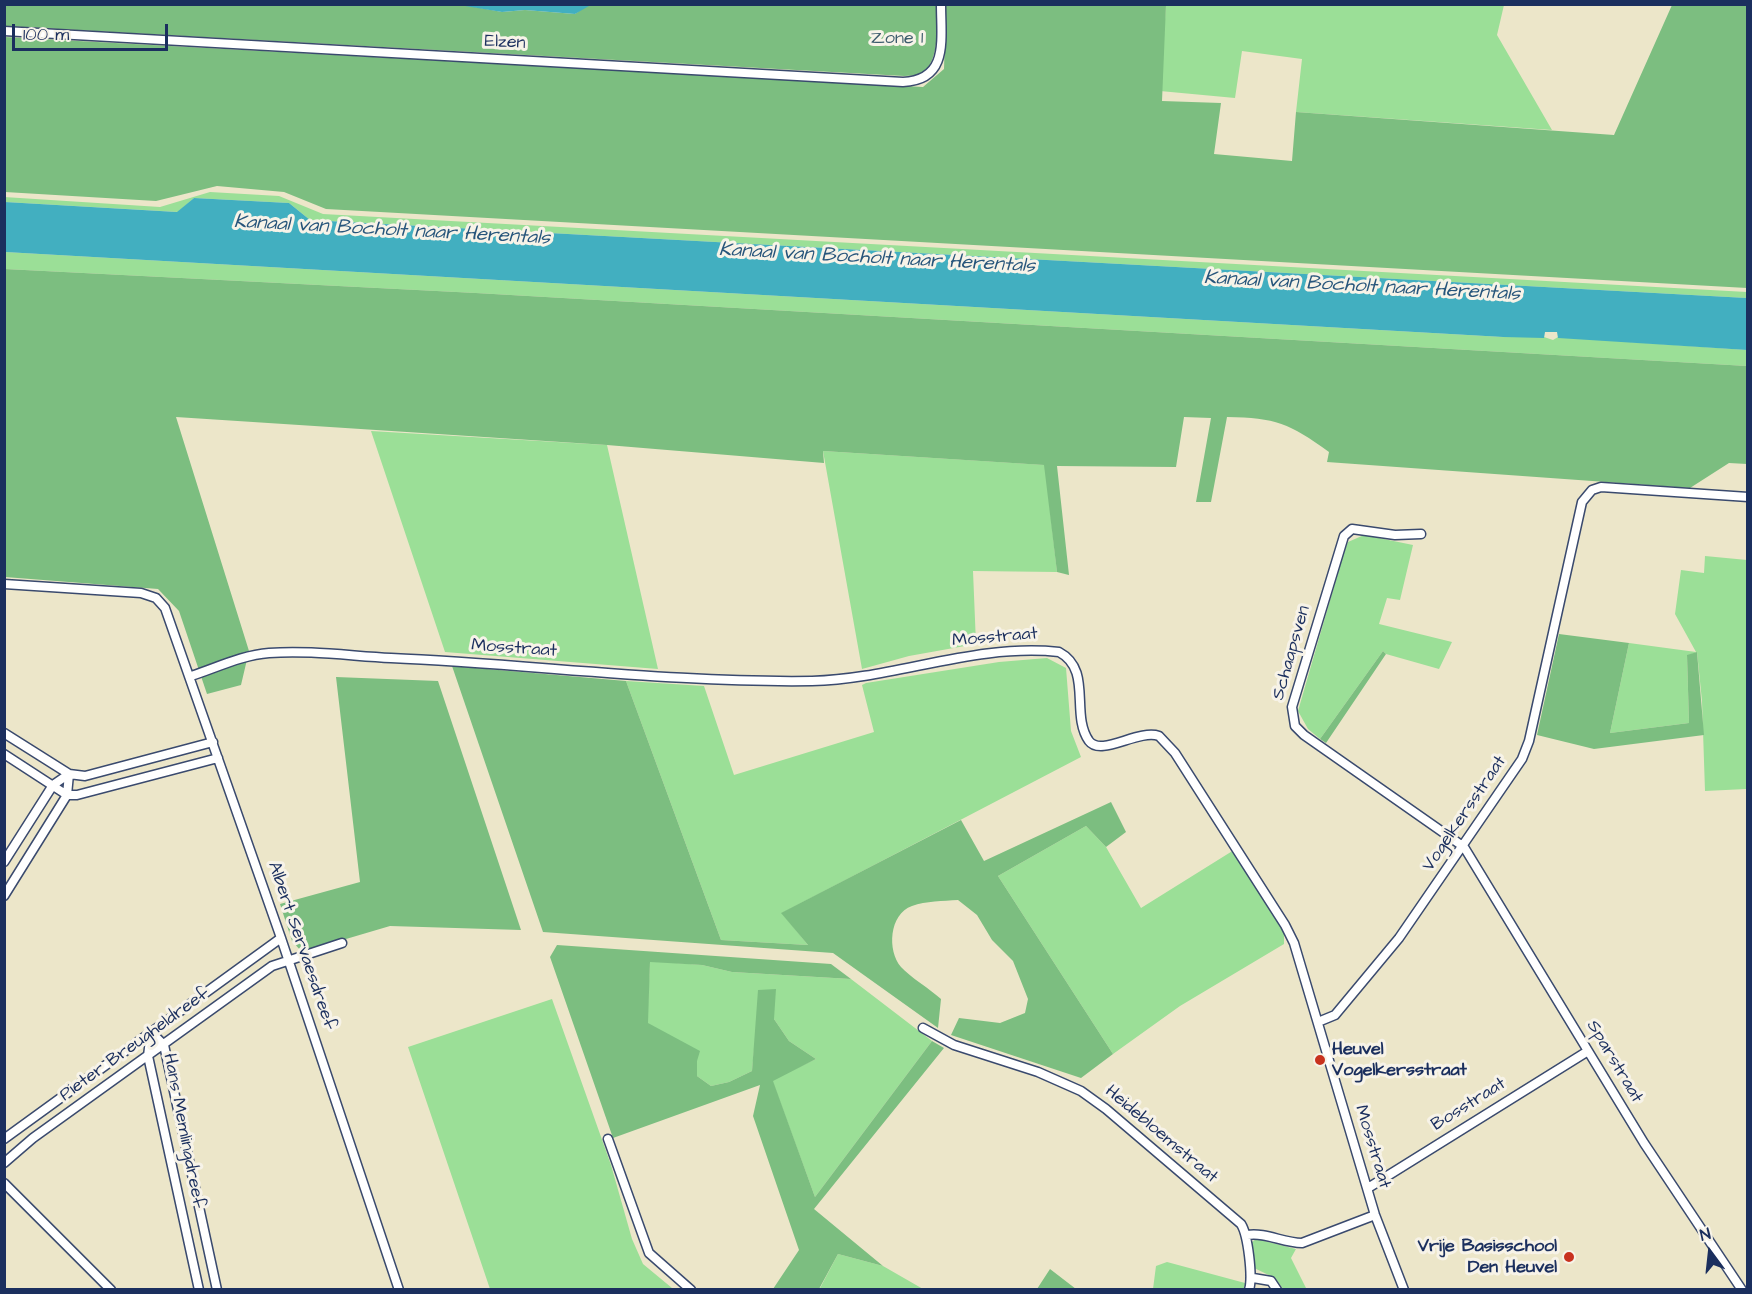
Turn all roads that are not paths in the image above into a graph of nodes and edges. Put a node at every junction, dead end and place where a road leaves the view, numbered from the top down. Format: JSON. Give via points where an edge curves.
{"nodes":[{"id":1,"x":941,"y":4,"type":"edge"},
{"id":2,"x":4,"y":32,"type":"edge"},
{"id":3,"x":1748,"y":497,"type":"edge"},
{"id":4,"x":1421,"y":534,"type":"dead end"},
{"id":5,"x":4,"y":584,"type":"edge"},
{"id":6,"x":191,"y":676,"type":"junction"},
{"id":7,"x":4,"y":733,"type":"edge"},
{"id":8,"x":213,"y":742,"type":"junction"},
{"id":9,"x":4,"y":754,"type":"edge"},
{"id":10,"x":218,"y":758,"type":"junction"},
{"id":11,"x":69,"y":774,"type":"junction"},
{"id":12,"x":53,"y":785,"type":"junction"},
{"id":13,"x":67,"y":795,"type":"junction"},
{"id":14,"x":1464,"y":847,"type":"junction"},
{"id":15,"x":4,"y":862,"type":"edge"},
{"id":16,"x":4,"y":896,"type":"edge"},
{"id":17,"x":281,"y":938,"type":"junction"},
{"id":18,"x":342,"y":943,"type":"dead end"},
{"id":19,"x":288,"y":960,"type":"junction"},
{"id":20,"x":1318,"y":1022,"type":"junction"},
{"id":21,"x":923,"y":1028,"type":"dead end"},
{"id":22,"x":151,"y":1032,"type":"junction"},
{"id":23,"x":164,"y":1045,"type":"junction"},
{"id":24,"x":1588,"y":1051,"type":"junction"},
{"id":25,"x":148,"y":1056,"type":"junction"},
{"id":26,"x":608,"y":1138,"type":"dead end"},
{"id":27,"x":4,"y":1139,"type":"edge"},
{"id":28,"x":4,"y":1163,"type":"edge"},
{"id":29,"x":4,"y":1183,"type":"edge"},
{"id":30,"x":1368,"y":1188,"type":"junction"},
{"id":31,"x":1375,"y":1215,"type":"junction"},
{"id":32,"x":1247,"y":1235,"type":"junction"},
{"id":33,"x":1253,"y":1278,"type":"junction"},
{"id":34,"x":111,"y":1290,"type":"edge"},
{"id":35,"x":199,"y":1290,"type":"edge"},
{"id":36,"x":218,"y":1290,"type":"edge"},
{"id":37,"x":399,"y":1290,"type":"edge"},
{"id":38,"x":691,"y":1290,"type":"edge"},
{"id":39,"x":1249,"y":1290,"type":"edge"},
{"id":40,"x":1277,"y":1290,"type":"edge"},
{"id":41,"x":1404,"y":1290,"type":"edge"},
{"id":42,"x":1742,"y":1290,"type":"edge"}],
"edges":[{"from":1,"to":2,"type":"street","name":"Elzen","via":[[940,42],[934,68],[928,77],[903,82]]},
{"from":3,"to":14,"type":"street","name":"Vogelkersstraat","via":[[1601,487],[1592,490],[1582,502],[1529,741],[1513,775]]},
{"from":4,"to":14,"type":"street","name":"Schaapsven","via":[[1352,529],[1344,536],[1292,714],[1295,726],[1304,735]]},
{"from":5,"to":6,"type":"street","name":"Albert Servaesdreef","via":[[141,593],[161,602]]},
{"from":6,"to":8,"type":"street","name":"Albert Servaesdreef"},
{"from":6,"to":20,"type":"street","name":"Mosstraat","via":[[270,653],[811,681],[987,653],[1059,651],[1075,668],[1083,723],[1090,742],[1106,747],[1151,734],[1159,736],[1175,753],[1285,925]]},
{"from":7,"to":11,"type":"street"},
{"from":8,"to":10,"type":"street","name":"Albert Servaesdreef"},
{"from":8,"to":11,"type":"street","via":[[85,776]]},
{"from":9,"to":12,"type":"street"},
{"from":10,"to":13,"type":"street"},
{"from":10,"to":17,"type":"street","name":"Albert Servaesdreef"},
{"from":11,"to":12,"type":"street"},
{"from":11,"to":13,"type":"street"},
{"from":12,"to":13,"type":"street"},
{"from":12,"to":15,"type":"street"},
{"from":13,"to":16,"type":"street"},
{"from":14,"to":20,"type":"street","name":"Vogelkersstraat","via":[[1399,938],[1352,995],[1335,1015]]},
{"from":14,"to":24,"type":"street","name":"Sparstraat"},
{"from":17,"to":19,"type":"street","name":"Albert Servaesdreef"},
{"from":17,"to":22,"type":"street","name":"Pieter Breugheldreef"},
{"from":18,"to":19,"type":"street"},
{"from":19,"to":23,"type":"street","name":"Pieter Breugheldreef","via":[[272,966]]},
{"from":19,"to":37,"type":"street","name":"Albert Servaesdreef"},
{"from":20,"to":30,"type":"street","name":"Mosstraat"},
{"from":21,"to":32,"type":"street","name":"Heidebloemstraat","via":[[954,1045],[1038,1072],[1091,1098],[1241,1224]]},
{"from":22,"to":23,"type":"street","name":"Hans Memlingdreef"},
{"from":22,"to":25,"type":"street","name":"Hans Memlingdreef"},
{"from":22,"to":27,"type":"street","name":"Pieter Breugheldreef"},
{"from":23,"to":25,"type":"street","name":"Pieter Breugheldreef"},
{"from":23,"to":36,"type":"street","name":"Hans Memlingdreef"},
{"from":24,"to":30,"type":"street","name":"Bosstraat"},
{"from":24,"to":42,"type":"street","name":"Sparstraat"},
{"from":25,"to":28,"type":"street","name":"Pieter Breugheldreef"},
{"from":25,"to":35,"type":"street","name":"Hans Memlingdreef"},
{"from":26,"to":38,"type":"street","via":[[649,1253]]},
{"from":29,"to":34,"type":"street"},
{"from":30,"to":31,"type":"street","name":"Mosstraat"},
{"from":31,"to":32,"type":"street","via":[[1302,1243],[1261,1234]]},
{"from":31,"to":41,"type":"street","name":"Mosstraat"},
{"from":32,"to":33,"type":"street"},
{"from":33,"to":39,"type":"street"},
{"from":33,"to":40,"type":"street","via":[[1271,1281]]}]}
